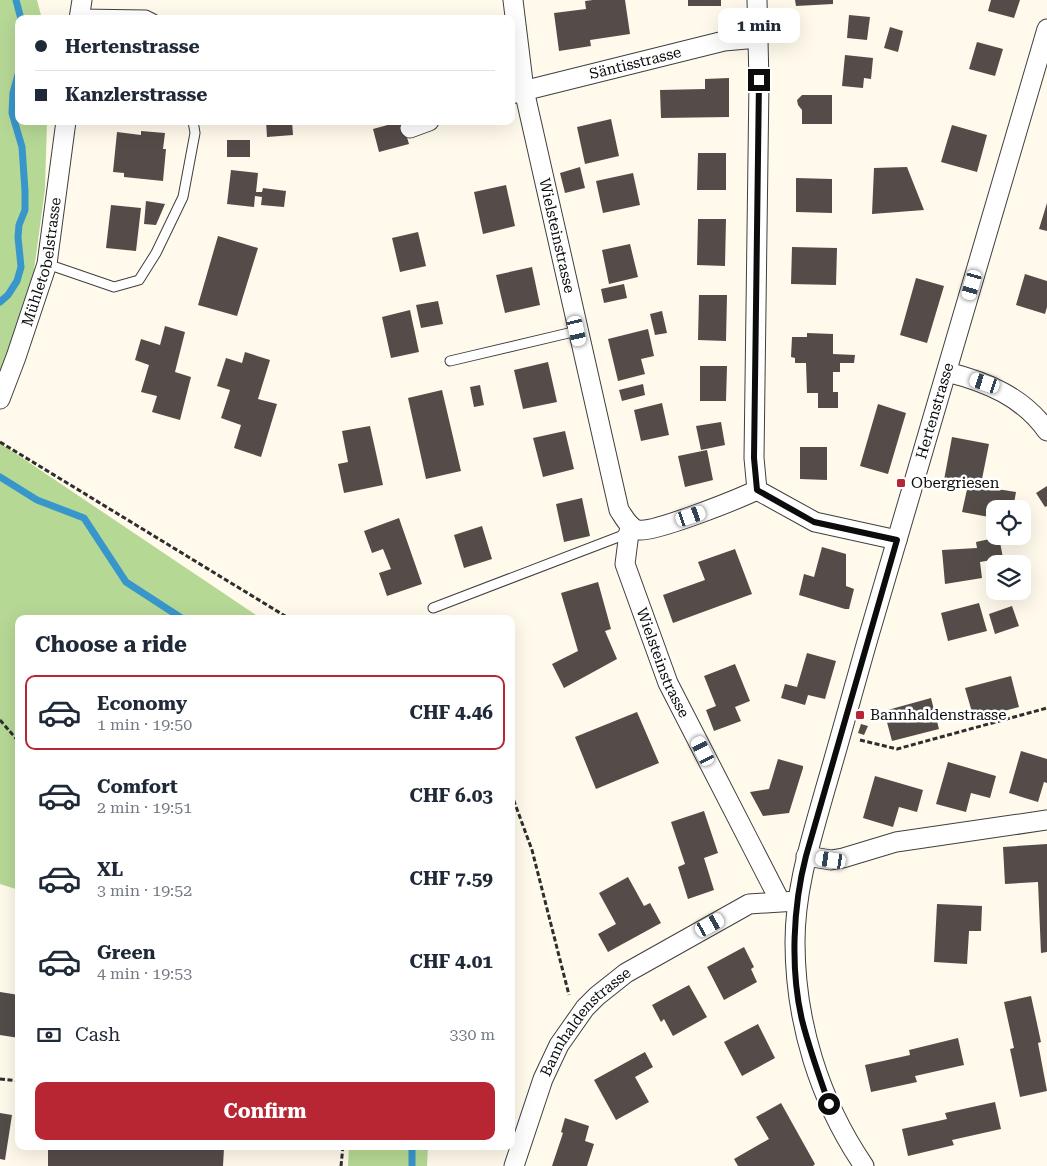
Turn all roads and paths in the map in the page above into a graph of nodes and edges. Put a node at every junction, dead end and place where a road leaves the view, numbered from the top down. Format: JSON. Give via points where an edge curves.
{"nodes":[{"id":1,"x":513,"y":0,"type":"edge"},
{"id":2,"x":758,"y":0,"type":"edge"},
{"id":3,"x":80,"y":11,"type":"edge"},
{"id":4,"x":146,"y":15,"type":"edge"},
{"id":5,"x":514,"y":15,"type":"edge"},
{"id":6,"x":1047,"y":29,"type":"edge"},
{"id":7,"x":515,"y":37,"type":"edge"},
{"id":8,"x":758,"y":38,"type":"junction"},
{"id":9,"x":518,"y":92,"type":"edge"},
{"id":10,"x":65,"y":125,"type":"edge"},
{"id":11,"x":194,"y":125,"type":"edge"},
{"id":12,"x":418,"y":125,"type":"edge"},
{"id":13,"x":410,"y":128,"type":"dead end"},
{"id":14,"x":47,"y":264,"type":"junction"},
{"id":15,"x":577,"y":331,"type":"junction"},
{"id":16,"x":450,"y":361,"type":"dead end"},
{"id":17,"x":947,"y":372,"type":"junction"},
{"id":18,"x":0,"y":398,"type":"edge"},
{"id":19,"x":1047,"y":431,"type":"edge"},
{"id":20,"x":0,"y":442,"type":"edge"},
{"id":21,"x":757,"y":490,"type":"junction"},
{"id":22,"x":630,"y":525,"type":"junction"},
{"id":23,"x":897,"y":540,"type":"junction"},
{"id":24,"x":433,"y":608,"type":"dead end"},
{"id":25,"x":283,"y":615,"type":"edge"},
{"id":26,"x":1047,"y":708,"type":"edge"},
{"id":27,"x":0,"y":720,"type":"edge"},
{"id":28,"x":840,"y":736,"type":"junction"},
{"id":29,"x":15,"y":737,"type":"edge"},
{"id":30,"x":515,"y":804,"type":"edge"},
{"id":31,"x":1047,"y":820,"type":"edge"},
{"id":32,"x":806,"y":856,"type":"junction"},
{"id":33,"x":789,"y":901,"type":"junction"},
{"id":34,"x":576,"y":1022,"type":"junction"},
{"id":35,"x":0,"y":1079,"type":"edge"},
{"id":36,"x":15,"y":1081,"type":"edge"},
{"id":37,"x":343,"y":1150,"type":"edge"},
{"id":38,"x":341,"y":1166,"type":"edge"},
{"id":39,"x":514,"y":1166,"type":"edge"},
{"id":40,"x":863,"y":1166,"type":"edge"}],
"edges":[{"from":1,"to":5,"type":"street","name":"Wielsteinstrasse"},
{"from":2,"to":8,"type":"street"},
{"from":3,"to":4,"type":"lane"},
{"from":6,"to":17,"type":"street","name":"Hertenstrasse"},
{"from":7,"to":9,"type":"street","name":"Wielsteinstrasse"},
{"from":8,"to":9,"type":"street","name":"Säntisstrasse","via":[[724,41]]},
{"from":8,"to":21,"type":"street","via":[[754,458]]},
{"from":9,"to":15,"type":"street","name":"Wielsteinstrasse"},
{"from":10,"to":14,"type":"street","name":"Mühletobelstrasse"},
{"from":11,"to":14,"type":"lane","via":[[183,197],[139,280],[114,287]]},
{"from":12,"to":13,"type":"street"},
{"from":14,"to":18,"type":"street","name":"Mühletobelstrasse"},
{"from":15,"to":16,"type":"lane"},
{"from":15,"to":22,"type":"street","name":"Wielsteinstrasse","via":[[619,510]]},
{"from":17,"to":19,"type":"street","via":[[985,383],[1006,394],[1028,410]]},
{"from":17,"to":23,"type":"street","name":"Hertenstrasse"},
{"from":20,"to":25,"type":"path"},
{"from":21,"to":22,"type":"street","via":[[659,527],[640,530]]},
{"from":21,"to":23,"type":"street","via":[[814,522]]},
{"from":22,"to":24,"type":"lane","via":[[621,536]]},
{"from":22,"to":33,"type":"street","name":"Wielsteinstrasse","via":[[625,564],[668,683]]},
{"from":23,"to":28,"type":"street","name":"Hertenstrasse"},
{"from":26,"to":28,"type":"path","via":[[897,749]]},
{"from":27,"to":29,"type":"path"},
{"from":28,"to":32,"type":"street","name":"Hertenstrasse"},
{"from":30,"to":34,"type":"path","via":[[532,850]]},
{"from":31,"to":32,"type":"street","via":[[896,842],[831,860]]},
{"from":32,"to":33,"type":"street","name":"Hertenstrasse"},
{"from":33,"to":34,"type":"street","name":"Bannhaldenstrasse","via":[[749,904],[626,973],[597,996]]},
{"from":33,"to":40,"type":"street","name":"Hertenstrasse","via":[[802,1017],[809,1047],[829,1104]]},
{"from":34,"to":39,"type":"street","name":"Bannhaldenstrasse","via":[[559,1045],[543,1079]]},
{"from":35,"to":36,"type":"path"},
{"from":37,"to":38,"type":"path"}]}
